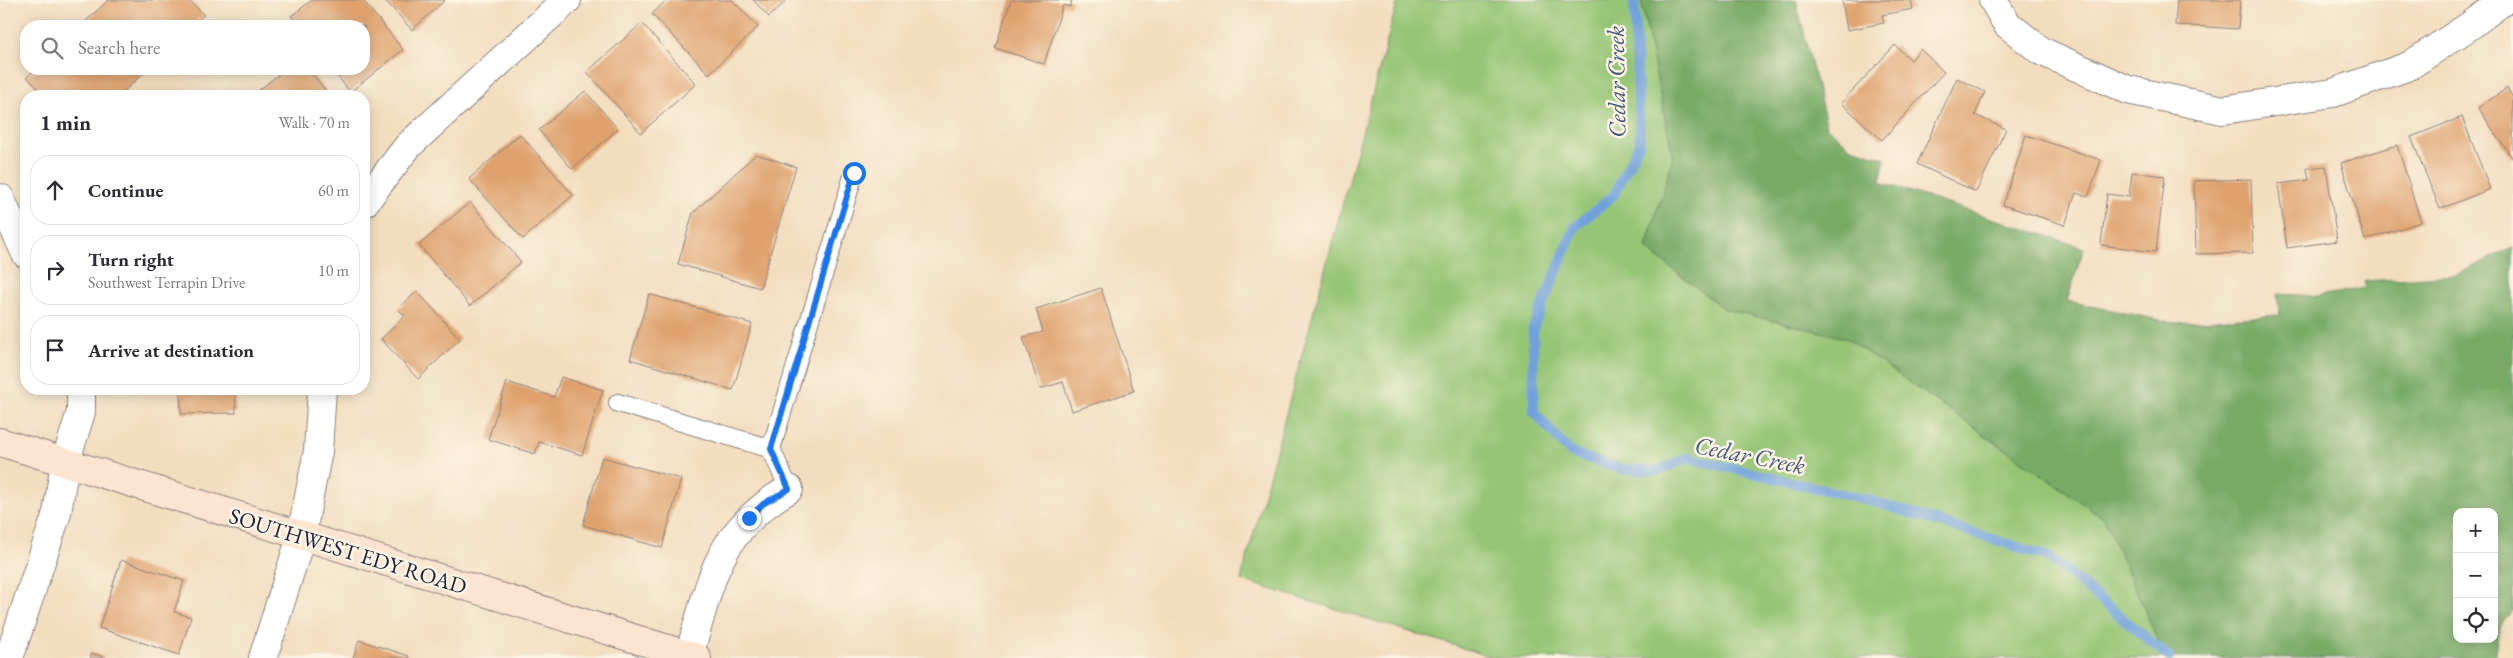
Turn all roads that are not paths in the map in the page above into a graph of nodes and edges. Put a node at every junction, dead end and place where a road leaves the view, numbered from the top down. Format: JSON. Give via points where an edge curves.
{"nodes":[{"id":1,"x":567,"y":0,"type":"edge"},
{"id":2,"x":1992,"y":0,"type":"edge"},
{"id":3,"x":2504,"y":0,"type":"edge"},
{"id":4,"x":854,"y":173,"type":"dead end"},
{"id":5,"x":370,"y":195,"type":"edge"},
{"id":6,"x":0,"y":198,"type":"edge"},
{"id":7,"x":20,"y":241,"type":"edge"},
{"id":8,"x":81,"y":395,"type":"edge"},
{"id":9,"x":322,"y":395,"type":"edge"},
{"id":10,"x":618,"y":403,"type":"dead end"},
{"id":11,"x":0,"y":442,"type":"edge"},
{"id":12,"x":771,"y":449,"type":"junction"},
{"id":13,"x":65,"y":463,"type":"junction"},
{"id":14,"x":789,"y":489,"type":"joint"},
{"id":15,"x":301,"y":537,"type":"junction"},
{"id":16,"x":691,"y":657,"type":"edge"},
{"id":17,"x":9,"y":658,"type":"edge"},
{"id":18,"x":263,"y":658,"type":"edge"}],
"edges":[{"from":1,"to":5,"type":"street","via":[[408,146]]},
{"from":2,"to":3,"type":"street","via":[[2008,24],[2041,51],[2128,90],[2223,110],[2333,93],[2409,66]]},
{"from":4,"to":12,"type":"lane"},
{"from":6,"to":7,"type":"street"},
{"from":8,"to":13,"type":"street","via":[[81,412]]},
{"from":9,"to":15,"type":"street","via":[[318,451]]},
{"from":10,"to":12,"type":"lane"},
{"from":11,"to":13,"type":"main road","name":"SOUTHWEST EDY ROAD"},
{"from":12,"to":14,"type":"lane"},
{"from":13,"to":15,"type":"main road","name":"SOUTHWEST EDY ROAD"},
{"from":13,"to":17,"type":"street","via":[[57,513]]},
{"from":14,"to":16,"type":"street","via":[[756,511],[724,550],[709,587]]},
{"from":15,"to":16,"type":"main road","name":"SOUTHWEST EDY ROAD"},
{"from":15,"to":18,"type":"street"}]}
